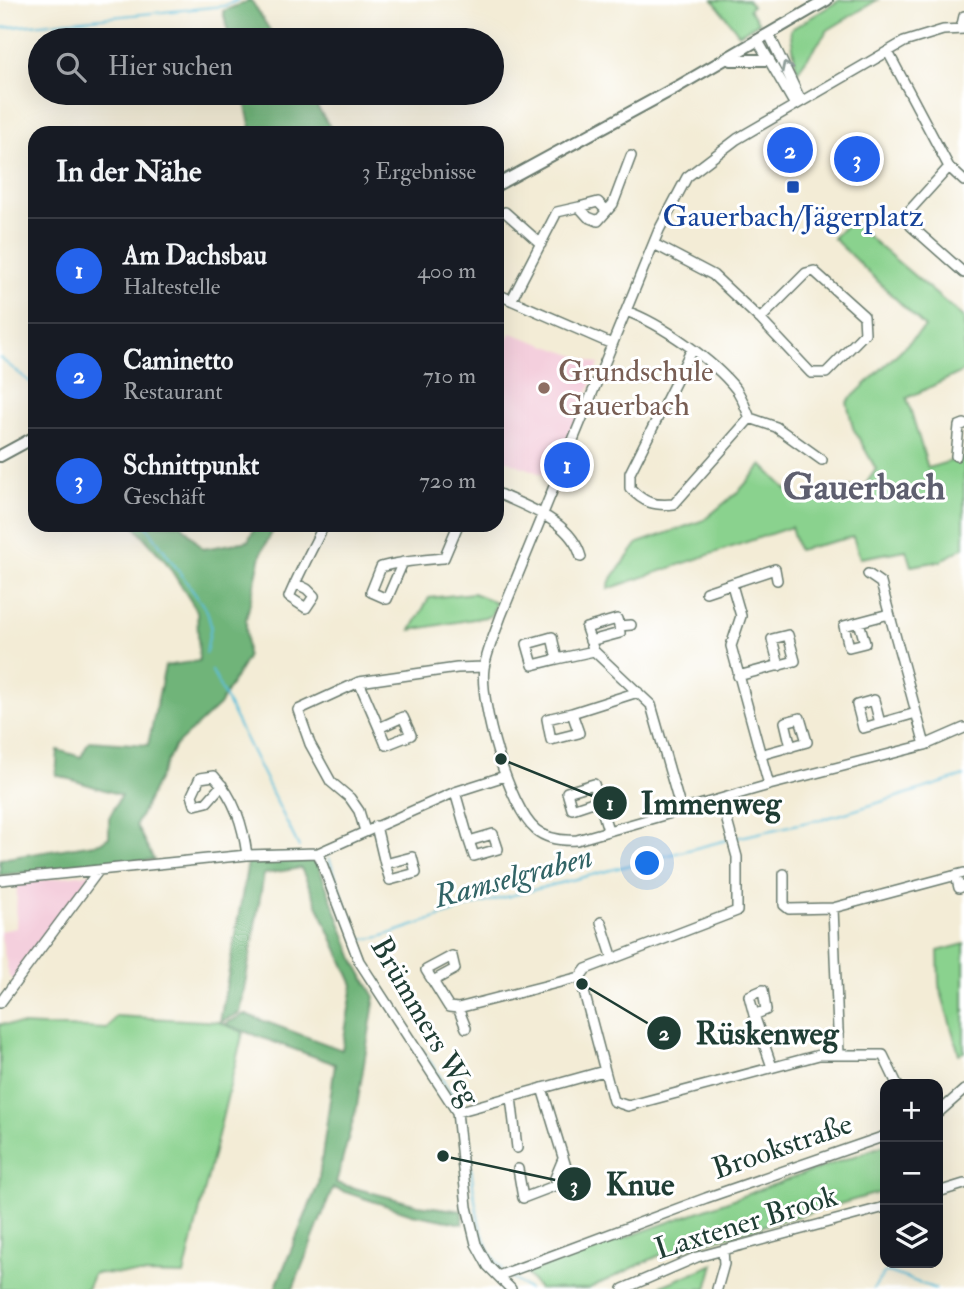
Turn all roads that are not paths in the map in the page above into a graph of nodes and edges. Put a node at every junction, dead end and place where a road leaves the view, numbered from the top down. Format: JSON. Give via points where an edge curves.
{"nodes":[{"id":1,"x":828,"y":0,"type":"edge"},
{"id":2,"x":964,"y":16,"type":"edge"},
{"id":3,"x":963,"y":29,"type":"edge"},
{"id":4,"x":769,"y":34,"type":"junction"},
{"id":5,"x":758,"y":41,"type":"junction"},
{"id":6,"x":888,"y":52,"type":"junction"},
{"id":7,"x":769,"y":60,"type":"junction"},
{"id":8,"x":721,"y":62,"type":"junction"},
{"id":9,"x":798,"y":103,"type":"junction"},
{"id":10,"x":631,"y":156,"type":"dead end"},
{"id":11,"x":949,"y":167,"type":"junction"},
{"id":12,"x":504,"y":181,"type":"edge"},
{"id":13,"x":964,"y":181,"type":"edge"},
{"id":14,"x":505,"y":212,"type":"dead end"},
{"id":15,"x":541,"y":244,"type":"junction"},
{"id":16,"x":654,"y":244,"type":"junction"},
{"id":17,"x":964,"y":273,"type":"edge"},
{"id":18,"x":504,"y":296,"type":"edge"},
{"id":19,"x":512,"y":299,"type":"junction"},
{"id":20,"x":626,"y":311,"type":"junction"},
{"id":21,"x":760,"y":319,"type":"junction"},
{"id":22,"x":612,"y":344,"type":"junction"},
{"id":23,"x":692,"y":349,"type":"junction"},
{"id":24,"x":750,"y":418,"type":"junction"},
{"id":25,"x":964,"y":424,"type":"edge"},
{"id":26,"x":28,"y":441,"type":"edge"},
{"id":27,"x":0,"y":456,"type":"edge"},
{"id":28,"x":956,"y":456,"type":"dead end"},
{"id":29,"x":822,"y":460,"type":"dead end"},
{"id":30,"x":504,"y":496,"type":"edge"},
{"id":31,"x":542,"y":513,"type":"junction"},
{"id":32,"x":320,"y":532,"type":"edge"},
{"id":33,"x":455,"y":532,"type":"edge"},
{"id":34,"x":582,"y":557,"type":"dead end"},
{"id":35,"x":403,"y":562,"type":"dead end"},
{"id":36,"x":868,"y":574,"type":"dead end"},
{"id":37,"x":777,"y":580,"type":"dead end"},
{"id":38,"x":295,"y":583,"type":"dead end"},
{"id":39,"x":732,"y":585,"type":"junction"},
{"id":40,"x":706,"y":592,"type":"dead end"},
{"id":41,"x":889,"y":614,"type":"junction"},
{"id":42,"x":859,"y":622,"type":"dead end"},
{"id":43,"x":631,"y":625,"type":"dead end"},
{"id":44,"x":619,"y":626,"type":"junction"},
{"id":45,"x":590,"y":641,"type":"junction"},
{"id":46,"x":594,"y":651,"type":"junction"},
{"id":47,"x":557,"y":659,"type":"dead end"},
{"id":48,"x":779,"y":666,"type":"dead end"},
{"id":49,"x":484,"y":667,"type":"junction"},
{"id":50,"x":738,"y":676,"type":"junction"},
{"id":51,"x":359,"y":682,"type":"junction"},
{"id":52,"x":638,"y":692,"type":"junction"},
{"id":53,"x":572,"y":713,"type":"dead end"},
{"id":54,"x":916,"y":713,"type":"junction"},
{"id":55,"x":880,"y":723,"type":"dead end"},
{"id":56,"x":379,"y":728,"type":"dead end"},
{"id":57,"x":964,"y":728,"type":"edge"},
{"id":58,"x":925,"y":745,"type":"junction"},
{"id":59,"x":791,"y":747,"type":"dead end"},
{"id":60,"x":760,"y":755,"type":"junction"},
{"id":61,"x":505,"y":776,"type":"junction"},
{"id":62,"x":222,"y":785,"type":"dead end"},
{"id":63,"x":769,"y":785,"type":"junction"},
{"id":64,"x":455,"y":792,"type":"junction"},
{"id":65,"x":721,"y":799,"type":"junction"},
{"id":66,"x":599,"y":800,"type":"dead end"},
{"id":67,"x":681,"y":810,"type":"junction"},
{"id":68,"x":376,"y":825,"type":"junction"},
{"id":69,"x":608,"y":830,"type":"junction"},
{"id":70,"x":365,"y":831,"type":"junction"},
{"id":71,"x":469,"y":841,"type":"dead end"},
{"id":72,"x":318,"y":853,"type":"junction"},
{"id":73,"x":247,"y":855,"type":"junction"},
{"id":74,"x":385,"y":864,"type":"dead end"},
{"id":75,"x":99,"y":870,"type":"junction"},
{"id":76,"x":784,"y":874,"type":"dead end"},
{"id":77,"x":960,"y":874,"type":"edge"},
{"id":78,"x":0,"y":880,"type":"edge"},
{"id":79,"x":964,"y":886,"type":"edge"},
{"id":80,"x":833,"y":908,"type":"junction"},
{"id":81,"x":601,"y":922,"type":"dead end"},
{"id":82,"x":613,"y":960,"type":"junction"},
{"id":83,"x":580,"y":977,"type":"junction"},
{"id":84,"x":433,"y":981,"type":"dead end"},
{"id":85,"x":0,"y":1003,"type":"edge"},
{"id":86,"x":458,"y":1008,"type":"junction"},
{"id":87,"x":754,"y":1014,"type":"dead end"},
{"id":88,"x":466,"y":1028,"type":"dead end"},
{"id":89,"x":839,"y":1054,"type":"junction"},
{"id":90,"x":772,"y":1067,"type":"junction"},
{"id":91,"x":604,"y":1071,"type":"junction"},
{"id":92,"x":895,"y":1079,"type":"edge"},
{"id":93,"x":542,"y":1088,"type":"junction"},
{"id":94,"x":964,"y":1090,"type":"edge"},
{"id":95,"x":511,"y":1097,"type":"junction"},
{"id":96,"x":943,"y":1109,"type":"edge"},
{"id":97,"x":460,"y":1110,"type":"junction"},
{"id":98,"x":880,"y":1138,"type":"edge"},
{"id":99,"x":517,"y":1148,"type":"dead end"},
{"id":100,"x":517,"y":1169,"type":"dead end"},
{"id":101,"x":964,"y":1184,"type":"edge"},
{"id":102,"x":943,"y":1188,"type":"edge"},
{"id":103,"x":880,"y":1208,"type":"edge"},
{"id":104,"x":723,"y":1250,"type":"junction"},
{"id":105,"x":499,"y":1275,"type":"junction"},
{"id":106,"x":511,"y":1289,"type":"edge"},
{"id":107,"x":623,"y":1289,"type":"edge"},
{"id":108,"x":717,"y":1289,"type":"edge"}],
"edges":[{"from":1,"to":4,"type":"main road"},
{"from":2,"to":3,"type":"street"},
{"from":3,"to":6,"type":"street","via":[[924,34]]},
{"from":4,"to":5,"type":"main road"},
{"from":9,"to":4,"type":"street","one_way":true},
{"from":5,"to":7,"type":"street"},
{"from":5,"to":8,"type":"main road"},
{"from":6,"to":9,"type":"street"},
{"from":6,"to":11,"type":"street"},
{"from":7,"to":8,"type":"main road"},
{"from":7,"to":9,"type":"street"},
{"from":8,"to":12,"type":"main road"},
{"from":9,"to":16,"type":"street","via":[[737,138],[687,177]]},
{"from":10,"to":15,"type":"street","via":[[613,204],[597,221],[579,207],[557,212]]},
{"from":11,"to":13,"type":"street"},
{"from":11,"to":17,"type":"street","via":[[907,218]]},
{"from":14,"to":15,"type":"street"},
{"from":15,"to":19,"type":"street"},
{"from":16,"to":20,"type":"street"},
{"from":16,"to":21,"type":"street","via":[[698,265]]},
{"from":18,"to":19,"type":"street"},
{"from":19,"to":22,"type":"street"},
{"from":20,"to":22,"type":"street"},
{"from":20,"to":23,"type":"street"},
{"from":21,"to":21,"type":"street","via":[[806,273],[814,271],[864,316],[865,333],[826,373],[811,373]]},
{"from":22,"to":31,"type":"street"},
{"from":23,"to":24,"type":"street","via":[[736,390]]},
{"from":23,"to":24,"type":"street","via":[[630,473],[630,488],[656,505],[674,504]]},
{"from":24,"to":29,"type":"street","via":[[776,427]]},
{"from":25,"to":28,"type":"street","via":[[956,436]]},
{"from":26,"to":27,"type":"main road"},
{"from":30,"to":31,"type":"street"},
{"from":31,"to":34,"type":"street","via":[[576,539]]},
{"from":31,"to":49,"type":"street"},
{"from":32,"to":38,"type":"street"},
{"from":33,"to":35,"type":"street","via":[[444,558]]},
{"from":36,"to":41,"type":"street","via":[[881,583]]},
{"from":37,"to":39,"type":"street","via":[[775,569],[743,577]]},
{"from":39,"to":40,"type":"street"},
{"from":39,"to":50,"type":"street","via":[[741,616],[731,646]]},
{"from":41,"to":42,"type":"street"},
{"from":41,"to":54,"type":"street"},
{"from":43,"to":44,"type":"street"},
{"from":44,"to":45,"type":"street","via":[[620,633]]},
{"from":44,"to":45,"type":"street","via":[[617,619],[586,628]]},
{"from":45,"to":46,"type":"street"},
{"from":46,"to":47,"type":"street"},
{"from":46,"to":52,"type":"street"},
{"from":48,"to":50,"type":"street"},
{"from":49,"to":51,"type":"street"},
{"from":49,"to":61,"type":"street","via":[[483,690]]},
{"from":50,"to":60,"type":"street"},
{"from":51,"to":56,"type":"street"},
{"from":51,"to":70,"type":"street","via":[[298,710],[331,782],[354,804]]},
{"from":52,"to":53,"type":"street"},
{"from":52,"to":67,"type":"street","via":[[651,705]]},
{"from":54,"to":55,"type":"street"},
{"from":54,"to":58,"type":"street"},
{"from":57,"to":58,"type":"street"},
{"from":58,"to":63,"type":"street"},
{"from":59,"to":60,"type":"street"},
{"from":60,"to":63,"type":"street"},
{"from":61,"to":64,"type":"street"},
{"from":61,"to":69,"type":"street","via":[[517,808],[537,831],[577,841]]},
{"from":62,"to":73,"type":"street","via":[[243,826]]},
{"from":63,"to":65,"type":"street"},
{"from":64,"to":68,"type":"street"},
{"from":64,"to":71,"type":"street"},
{"from":65,"to":67,"type":"street"},
{"from":65,"to":82,"type":"street","via":[[738,877],[737,911]]},
{"from":66,"to":69,"type":"street"},
{"from":67,"to":69,"type":"street"},
{"from":68,"to":70,"type":"street"},
{"from":68,"to":74,"type":"street"},
{"from":70,"to":72,"type":"street"},
{"from":72,"to":73,"type":"street"},
{"from":72,"to":97,"type":"street","name":"Brümmers Weg","via":[[359,961]]},
{"from":73,"to":75,"type":"street"},
{"from":75,"to":78,"type":"street"},
{"from":75,"to":85,"type":"street"},
{"from":76,"to":80,"type":"street","via":[[784,905],[789,909]]},
{"from":77,"to":79,"type":"street","via":[[959,888]]},
{"from":77,"to":80,"type":"street"},
{"from":80,"to":89,"type":"street"},
{"from":81,"to":82,"type":"street"},
{"from":82,"to":83,"type":"street"},
{"from":83,"to":86,"type":"street"},
{"from":83,"to":91,"type":"street"},
{"from":84,"to":86,"type":"street","via":[[449,1007]]},
{"from":86,"to":88,"type":"street"},
{"from":87,"to":90,"type":"street"},
{"from":89,"to":90,"type":"street"},
{"from":89,"to":92,"type":"street","via":[[883,1055]]},
{"from":90,"to":91,"type":"street","via":[[628,1106],[613,1101]]},
{"from":91,"to":93,"type":"street"},
{"from":93,"to":95,"type":"street"},
{"from":93,"to":100,"type":"street","via":[[570,1180],[523,1198]]},
{"from":94,"to":96,"type":"street"},
{"from":95,"to":97,"type":"street"},
{"from":95,"to":99,"type":"street"},
{"from":97,"to":105,"type":"street","name":"Brümmers Weg","via":[[467,1207],[477,1244],[488,1266]]},
{"from":98,"to":105,"type":"street","name":"Brookstraße"},
{"from":101,"to":102,"type":"street"},
{"from":103,"to":104,"type":"street","name":"Laxtener Brook"},
{"from":104,"to":107,"type":"street","name":"Laxtener Brook"},
{"from":104,"to":108,"type":"street"},
{"from":105,"to":106,"type":"street","name":"Brümmers Weg"}]}
